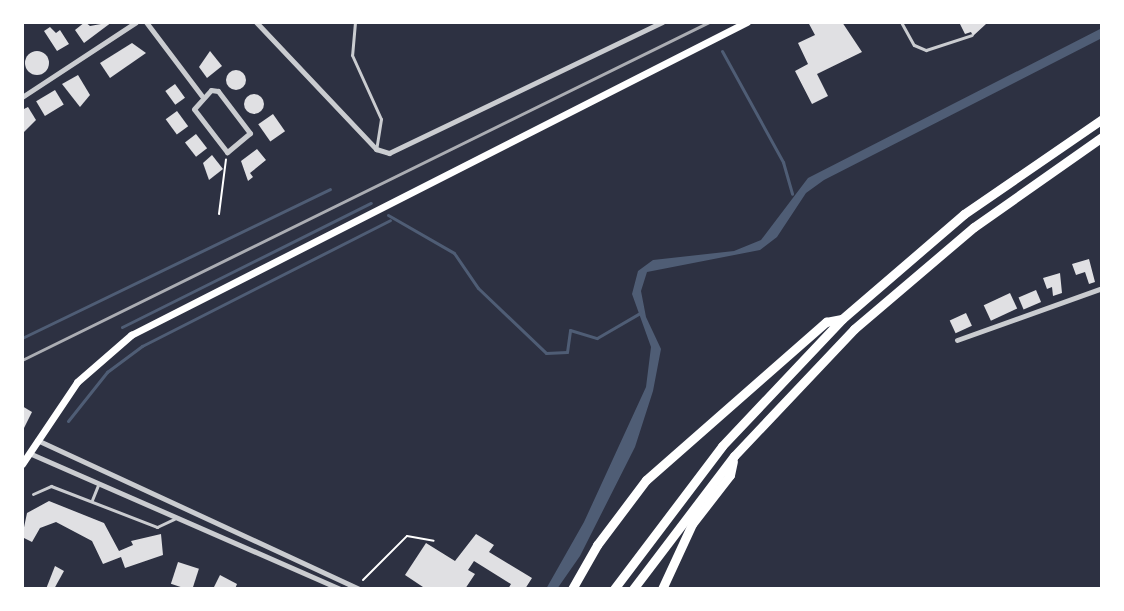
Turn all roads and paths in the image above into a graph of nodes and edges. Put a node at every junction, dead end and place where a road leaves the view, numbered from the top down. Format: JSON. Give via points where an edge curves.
{"nodes":[{"id":1,"x":136,"y":22,"type":"edge"},
{"id":2,"x":146,"y":22,"type":"edge"},
{"id":3,"x":256,"y":22,"type":"edge"},
{"id":4,"x":355,"y":22,"type":"edge"},
{"id":5,"x":662,"y":22,"type":"edge"},
{"id":6,"x":747,"y":22,"type":"edge"},
{"id":7,"x":901,"y":22,"type":"edge"},
{"id":8,"x":972,"y":35,"type":"dead end"},
{"id":9,"x":202,"y":96,"type":"junction"},
{"id":10,"x":22,"y":97,"type":"edge"},
{"id":11,"x":1102,"y":119,"type":"edge"},
{"id":12,"x":1102,"y":137,"type":"edge"},
{"id":13,"x":376,"y":149,"type":"junction"},
{"id":14,"x":227,"y":152,"type":"junction"},
{"id":15,"x":219,"y":214,"type":"dead end"},
{"id":16,"x":1102,"y":288,"type":"edge"},
{"id":17,"x":842,"y":319,"type":"junction"},
{"id":18,"x":957,"y":340,"type":"dead end"},
{"id":19,"x":36,"y":440,"type":"junction"},
{"id":20,"x":28,"y":453,"type":"junction"},
{"id":21,"x":734,"y":456,"type":"junction"},
{"id":22,"x":22,"y":464,"type":"edge"},
{"id":23,"x":104,"y":472,"type":"junction"},
{"id":24,"x":98,"y":485,"type":"junction"},
{"id":25,"x":33,"y":494,"type":"dead end"},
{"id":26,"x":91,"y":501,"type":"junction"},
{"id":27,"x":179,"y":507,"type":"junction"},
{"id":28,"x":174,"y":519,"type":"junction"},
{"id":29,"x":434,"y":541,"type":"dead end"},
{"id":30,"x":340,"y":589,"type":"edge"},
{"id":31,"x":359,"y":589,"type":"edge"},
{"id":32,"x":572,"y":589,"type":"edge"},
{"id":33,"x":614,"y":589,"type":"edge"},
{"id":34,"x":633,"y":589,"type":"edge"},
{"id":35,"x":662,"y":589,"type":"edge"}],
"edges":[{"from":1,"to":10,"type":"street"},
{"from":2,"to":9,"type":"street"},
{"from":3,"to":13,"type":"street"},
{"from":4,"to":13,"type":"lane","via":[[352,55],[381,119]]},
{"from":5,"to":13,"type":"street","via":[[401,150]]},
{"from":6,"to":19,"type":"main road","via":[[131,335],[77,382]]},
{"from":7,"to":8,"type":"lane","via":[[914,45],[926,50]]},
{"from":9,"to":14,"type":"street","via":[[194,109]]},
{"from":9,"to":14,"type":"street","via":[[218,91],[250,133]]},
{"from":11,"to":17,"type":"highway","via":[[964,214]]},
{"from":12,"to":21,"type":"highway","via":[[913,276],[823,360]]},
{"from":14,"to":15,"type":"path"},
{"from":16,"to":18,"type":"street"},
{"from":17,"to":32,"type":"highway","via":[[826,322],[646,480],[597,545]]},
{"from":17,"to":33,"type":"highway","via":[[722,446]]},
{"from":19,"to":20,"type":"main road"},
{"from":19,"to":23,"type":"street"},
{"from":20,"to":22,"type":"main road"},
{"from":20,"to":24,"type":"street"},
{"from":21,"to":34,"type":"highway"},
{"from":21,"to":35,"type":"highway","via":[[730,475],[692,524]]},
{"from":23,"to":24,"type":"street"},
{"from":23,"to":27,"type":"street"},
{"from":24,"to":26,"type":"lane"},
{"from":24,"to":28,"type":"street"},
{"from":25,"to":26,"type":"lane","via":[[51,486]]},
{"from":26,"to":28,"type":"lane","via":[[157,527]]},
{"from":27,"to":28,"type":"street"},
{"from":27,"to":31,"type":"street"},
{"from":28,"to":30,"type":"street"},
{"from":29,"to":31,"type":"path","via":[[407,536]]}]}
